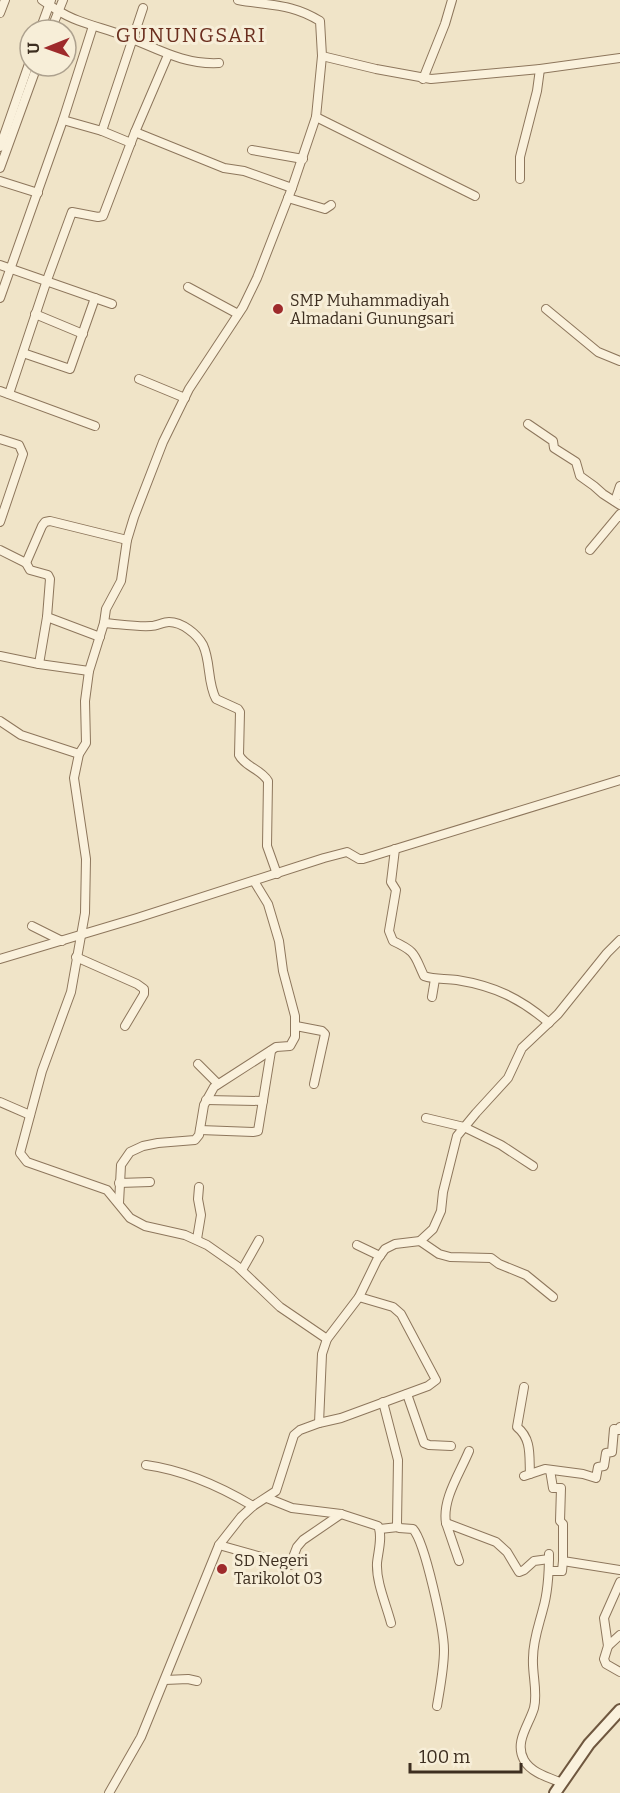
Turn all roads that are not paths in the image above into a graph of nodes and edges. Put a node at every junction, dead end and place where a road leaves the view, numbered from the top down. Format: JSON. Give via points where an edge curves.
{"nodes":[{"id":1,"x":5,"y":0,"type":"edge"},
{"id":2,"x":63,"y":0,"type":"edge"},
{"id":3,"x":238,"y":0,"type":"edge"},
{"id":4,"x":452,"y":0,"type":"edge"},
{"id":5,"x":47,"y":1,"type":"edge"},
{"id":6,"x":278,"y":2,"type":"edge"},
{"id":7,"x":143,"y":8,"type":"dead end"},
{"id":8,"x":58,"y":11,"type":"junction"},
{"id":9,"x":0,"y":13,"type":"edge"},
{"id":10,"x":43,"y":18,"type":"edge"},
{"id":11,"x":55,"y":18,"type":"edge"},
{"id":12,"x":93,"y":26,"type":"junction"},
{"id":13,"x":132,"y":39,"type":"junction"},
{"id":14,"x":168,"y":55,"type":"junction"},
{"id":15,"x":322,"y":56,"type":"junction"},
{"id":16,"x":620,"y":58,"type":"edge"},
{"id":17,"x":219,"y":63,"type":"dead end"},
{"id":18,"x":540,"y":69,"type":"junction"},
{"id":19,"x":27,"y":78,"type":"edge"},
{"id":20,"x":29,"y":78,"type":"edge"},
{"id":21,"x":423,"y":79,"type":"junction"},
{"id":22,"x":27,"y":81,"type":"junction"},
{"id":23,"x":316,"y":117,"type":"junction"},
{"id":24,"x":63,"y":120,"type":"junction"},
{"id":25,"x":102,"y":131,"type":"junction"},
{"id":26,"x":135,"y":132,"type":"junction"},
{"id":27,"x":131,"y":143,"type":"junction"},
{"id":28,"x":0,"y":147,"type":"edge"},
{"id":29,"x":252,"y":150,"type":"dead end"},
{"id":30,"x":303,"y":159,"type":"junction"},
{"id":31,"x":0,"y":168,"type":"edge"},
{"id":32,"x":520,"y":179,"type":"dead end"},
{"id":33,"x":0,"y":181,"type":"edge"},
{"id":34,"x":292,"y":188,"type":"junction"},
{"id":35,"x":38,"y":193,"type":"junction"},
{"id":36,"x":475,"y":196,"type":"dead end"},
{"id":37,"x":288,"y":198,"type":"junction"},
{"id":38,"x":331,"y":205,"type":"dead end"},
{"id":39,"x":0,"y":265,"type":"edge"},
{"id":40,"x":10,"y":269,"type":"junction"},
{"id":41,"x":47,"y":280,"type":"junction"},
{"id":42,"x":188,"y":288,"type":"dead end"},
{"id":43,"x":0,"y":298,"type":"edge"},
{"id":44,"x":95,"y":298,"type":"junction"},
{"id":45,"x":112,"y":304,"type":"dead end"},
{"id":46,"x":546,"y":309,"type":"dead end"},
{"id":47,"x":35,"y":314,"type":"junction"},
{"id":48,"x":238,"y":314,"type":"junction"},
{"id":49,"x":83,"y":334,"type":"junction"},
{"id":50,"x":23,"y":353,"type":"junction"},
{"id":51,"x":620,"y":362,"type":"edge"},
{"id":52,"x":139,"y":379,"type":"dead end"},
{"id":53,"x":0,"y":391,"type":"edge"},
{"id":54,"x":9,"y":394,"type":"junction"},
{"id":55,"x":185,"y":398,"type":"junction"},
{"id":56,"x":528,"y":424,"type":"dead end"},
{"id":57,"x":95,"y":426,"type":"dead end"},
{"id":58,"x":0,"y":439,"type":"edge"},
{"id":59,"x":620,"y":486,"type":"edge"},
{"id":60,"x":618,"y":503,"type":"edge"},
{"id":61,"x":2,"y":513,"type":"edge"},
{"id":62,"x":620,"y":514,"type":"edge"},
{"id":63,"x":0,"y":522,"type":"edge"},
{"id":64,"x":127,"y":540,"type":"junction"},
{"id":65,"x":0,"y":550,"type":"edge"},
{"id":66,"x":590,"y":550,"type":"dead end"},
{"id":67,"x":26,"y":562,"type":"junction"},
{"id":68,"x":47,"y":617,"type":"junction"},
{"id":69,"x":104,"y":623,"type":"junction"},
{"id":70,"x":100,"y":637,"type":"junction"},
{"id":71,"x":0,"y":656,"type":"edge"},
{"id":72,"x":39,"y":664,"type":"junction"},
{"id":73,"x":89,"y":671,"type":"junction"},
{"id":74,"x":0,"y":721,"type":"edge"},
{"id":75,"x":79,"y":754,"type":"junction"},
{"id":76,"x":620,"y":780,"type":"edge"},
{"id":77,"x":395,"y":849,"type":"junction"},
{"id":78,"x":277,"y":874,"type":"junction"},
{"id":79,"x":254,"y":881,"type":"junction"},
{"id":80,"x":32,"y":926,"type":"dead end"},
{"id":81,"x":81,"y":935,"type":"junction"},
{"id":82,"x":62,"y":940,"type":"junction"},
{"id":83,"x":620,"y":940,"type":"edge"},
{"id":84,"x":76,"y":957,"type":"junction"},
{"id":85,"x":0,"y":959,"type":"edge"},
{"id":86,"x":435,"y":979,"type":"junction"},
{"id":87,"x":432,"y":997,"type":"dead end"},
{"id":88,"x":549,"y":1023,"type":"junction"},
{"id":89,"x":125,"y":1026,"type":"dead end"},
{"id":90,"x":296,"y":1026,"type":"junction"},
{"id":91,"x":271,"y":1051,"type":"junction"},
{"id":92,"x":198,"y":1064,"type":"dead end"},
{"id":93,"x":218,"y":1084,"type":"junction"},
{"id":94,"x":314,"y":1084,"type":"dead end"},
{"id":95,"x":206,"y":1100,"type":"junction"},
{"id":96,"x":263,"y":1101,"type":"junction"},
{"id":97,"x":0,"y":1102,"type":"edge"},
{"id":98,"x":30,"y":1115,"type":"junction"},
{"id":99,"x":426,"y":1118,"type":"dead end"},
{"id":100,"x":464,"y":1127,"type":"junction"},
{"id":101,"x":200,"y":1130,"type":"junction"},
{"id":102,"x":533,"y":1166,"type":"dead end"},
{"id":103,"x":150,"y":1182,"type":"dead end"},
{"id":104,"x":119,"y":1183,"type":"junction"},
{"id":105,"x":199,"y":1187,"type":"dead end"},
{"id":106,"x":119,"y":1203,"type":"junction"},
{"id":107,"x":197,"y":1239,"type":"junction"},
{"id":108,"x":259,"y":1240,"type":"dead end"},
{"id":109,"x":420,"y":1241,"type":"junction"},
{"id":110,"x":357,"y":1245,"type":"dead end"},
{"id":111,"x":380,"y":1256,"type":"junction"},
{"id":112,"x":242,"y":1270,"type":"junction"},
{"id":113,"x":358,"y":1297,"type":"junction"},
{"id":114,"x":553,"y":1297,"type":"dead end"},
{"id":115,"x":327,"y":1339,"type":"junction"},
{"id":116,"x":524,"y":1387,"type":"dead end"},
{"id":117,"x":407,"y":1394,"type":"junction"},
{"id":118,"x":383,"y":1402,"type":"junction"},
{"id":119,"x":319,"y":1423,"type":"junction"},
{"id":120,"x":620,"y":1427,"type":"edge"},
{"id":121,"x":451,"y":1446,"type":"dead end"},
{"id":122,"x":469,"y":1451,"type":"dead end"},
{"id":123,"x":146,"y":1466,"type":"dead end"},
{"id":124,"x":550,"y":1470,"type":"junction"},
{"id":125,"x":267,"y":1498,"type":"junction"},
{"id":126,"x":253,"y":1506,"type":"junction"},
{"id":127,"x":341,"y":1514,"type":"junction"},
{"id":128,"x":446,"y":1523,"type":"junction"},
{"id":129,"x":398,"y":1527,"type":"junction"},
{"id":130,"x":380,"y":1528,"type":"junction"},
{"id":131,"x":219,"y":1545,"type":"junction"},
{"id":132,"x":459,"y":1561,"type":"dead end"},
{"id":133,"x":563,"y":1561,"type":"junction"},
{"id":134,"x":620,"y":1570,"type":"edge"},
{"id":135,"x":549,"y":1571,"type":"junction"},
{"id":136,"x":620,"y":1582,"type":"edge"},
{"id":137,"x":391,"y":1623,"type":"dead end"},
{"id":138,"x":620,"y":1635,"type":"edge"},
{"id":139,"x":608,"y":1646,"type":"junction"},
{"id":140,"x":620,"y":1672,"type":"edge"},
{"id":141,"x":165,"y":1680,"type":"junction"},
{"id":142,"x":197,"y":1681,"type":"dead end"},
{"id":143,"x":437,"y":1706,"type":"dead end"},
{"id":144,"x":620,"y":1710,"type":"edge"},
{"id":145,"x":562,"y":1783,"type":"junction"},
{"id":146,"x":109,"y":1793,"type":"edge"},
{"id":147,"x":555,"y":1793,"type":"edge"}],
"edges":[{"from":1,"to":9,"type":"street"},
{"from":2,"to":8,"type":"street"},
{"from":3,"to":6,"type":"street"},
{"from":4,"to":21,"type":"street"},
{"from":5,"to":8,"type":"street"},
{"from":5,"to":10,"type":"street"},
{"from":6,"to":15,"type":"street","via":[[320,21]]},
{"from":7,"to":13,"type":"street"},
{"from":8,"to":11,"type":"street"},
{"from":8,"to":12,"type":"street"},
{"from":12,"to":13,"type":"street"},
{"from":12,"to":24,"type":"street"},
{"from":13,"to":14,"type":"street"},
{"from":13,"to":25,"type":"street"},
{"from":14,"to":17,"type":"street"},
{"from":14,"to":26,"type":"street"},
{"from":15,"to":21,"type":"street"},
{"from":15,"to":23,"type":"street"},
{"from":16,"to":18,"type":"street"},
{"from":18,"to":21,"type":"street"},
{"from":18,"to":32,"type":"street","via":[[520,157]]},
{"from":19,"to":22,"type":"street"},
{"from":20,"to":22,"type":"street"},
{"from":22,"to":28,"type":"street"},
{"from":22,"to":31,"type":"street"},
{"from":23,"to":30,"type":"street"},
{"from":23,"to":36,"type":"street"},
{"from":24,"to":25,"type":"street"},
{"from":24,"to":35,"type":"street"},
{"from":25,"to":27,"type":"street"},
{"from":26,"to":27,"type":"street"},
{"from":26,"to":34,"type":"street","via":[[224,168],[253,173]]},
{"from":27,"to":41,"type":"street","via":[[103,216],[72,212]]},
{"from":29,"to":30,"type":"street"},
{"from":30,"to":34,"type":"street"},
{"from":33,"to":35,"type":"street"},
{"from":34,"to":37,"type":"street"},
{"from":35,"to":40,"type":"street"},
{"from":37,"to":38,"type":"street","via":[[325,209]]},
{"from":37,"to":48,"type":"street","via":[[257,278]]},
{"from":39,"to":40,"type":"street"},
{"from":40,"to":41,"type":"street"},
{"from":40,"to":43,"type":"street"},
{"from":41,"to":44,"type":"street"},
{"from":41,"to":47,"type":"street"},
{"from":42,"to":48,"type":"street"},
{"from":44,"to":45,"type":"street"},
{"from":44,"to":49,"type":"street"},
{"from":46,"to":51,"type":"street","via":[[598,352]]},
{"from":47,"to":49,"type":"street"},
{"from":47,"to":50,"type":"street"},
{"from":48,"to":55,"type":"street"},
{"from":49,"to":50,"type":"street","via":[[70,369]]},
{"from":50,"to":54,"type":"street"},
{"from":52,"to":55,"type":"street"},
{"from":53,"to":54,"type":"street"},
{"from":54,"to":57,"type":"street"},
{"from":55,"to":64,"type":"street","via":[[163,442]]},
{"from":56,"to":60,"type":"street","via":[[576,462],[580,476]]},
{"from":58,"to":61,"type":"street","via":[[19,445],[23,454]]},
{"from":59,"to":60,"type":"street"},
{"from":61,"to":63,"type":"street"},
{"from":62,"to":66,"type":"street"},
{"from":64,"to":67,"type":"street","via":[[50,521],[42,526]]},
{"from":64,"to":69,"type":"street","via":[[121,581],[109,601]]},
{"from":65,"to":67,"type":"street"},
{"from":67,"to":68,"type":"street","via":[[30,570],[50,579]]},
{"from":68,"to":70,"type":"street"},
{"from":68,"to":72,"type":"street"},
{"from":69,"to":70,"type":"street"},
{"from":69,"to":78,"type":"street","via":[[151,626],[170,622],[196,635],[206,654],[216,699],[240,712],[239,755],[268,781],[267,846]]},
{"from":70,"to":73,"type":"street"},
{"from":71,"to":72,"type":"street"},
{"from":72,"to":73,"type":"street"},
{"from":73,"to":75,"type":"street","via":[[86,743]]},
{"from":74,"to":75,"type":"street","via":[[21,735]]},
{"from":75,"to":81,"type":"street","via":[[74,778],[86,879]]},
{"from":76,"to":77,"type":"street"},
{"from":77,"to":78,"type":"street","via":[[363,859],[347,852]]},
{"from":77,"to":86,"type":"street","via":[[391,882],[396,892],[389,931],[393,941],[412,951],[424,976]]},
{"from":78,"to":79,"type":"street"},
{"from":79,"to":81,"type":"street"},
{"from":79,"to":90,"type":"street","via":[[272,914]]},
{"from":80,"to":82,"type":"street"},
{"from":81,"to":82,"type":"street"},
{"from":81,"to":84,"type":"street"},
{"from":82,"to":85,"type":"street"},
{"from":83,"to":88,"type":"street"},
{"from":84,"to":89,"type":"street","via":[[144,990]]},
{"from":84,"to":98,"type":"street","via":[[71,992]]},
{"from":86,"to":87,"type":"street"},
{"from":86,"to":88,"type":"street","via":[[453,979],[498,990],[521,1000]]},
{"from":88,"to":100,"type":"street","via":[[522,1048],[508,1078]]},
{"from":90,"to":91,"type":"street","via":[[291,1045]]},
{"from":90,"to":94,"type":"street","via":[[325,1034]]},
{"from":91,"to":93,"type":"street"},
{"from":91,"to":96,"type":"street"},
{"from":92,"to":93,"type":"street"},
{"from":93,"to":95,"type":"street"},
{"from":95,"to":96,"type":"street"},
{"from":95,"to":101,"type":"street"},
{"from":96,"to":101,"type":"street","via":[[260,1128],[256,1132]]},
{"from":97,"to":98,"type":"street"},
{"from":98,"to":106,"type":"street","via":[[21,1150],[24,1159],[107,1190]]},
{"from":99,"to":100,"type":"street"},
{"from":100,"to":102,"type":"street"},
{"from":100,"to":109,"type":"street","via":[[451,1156],[439,1217]]},
{"from":101,"to":104,"type":"street","via":[[193,1141],[136,1148],[124,1158]]},
{"from":103,"to":104,"type":"street"},
{"from":104,"to":106,"type":"street"},
{"from":105,"to":107,"type":"street","via":[[201,1215]]},
{"from":106,"to":107,"type":"street","via":[[130,1218],[145,1226]]},
{"from":107,"to":112,"type":"street"},
{"from":108,"to":112,"type":"street"},
{"from":109,"to":111,"type":"street","via":[[394,1244]]},
{"from":109,"to":114,"type":"street","via":[[450,1257],[491,1258],[526,1275]]},
{"from":110,"to":111,"type":"street"},
{"from":111,"to":113,"type":"street"},
{"from":112,"to":115,"type":"street","via":[[280,1307]]},
{"from":113,"to":115,"type":"street"},
{"from":113,"to":117,"type":"street","via":[[401,1314],[433,1373],[436,1380],[432,1384]]},
{"from":115,"to":119,"type":"street","via":[[321,1353]]},
{"from":116,"to":124,"type":"street","via":[[517,1426],[529,1444],[527,1475]]},
{"from":117,"to":118,"type":"street"},
{"from":117,"to":121,"type":"street","via":[[424,1443]]},
{"from":118,"to":119,"type":"street"},
{"from":118,"to":129,"type":"street","via":[[398,1460]]},
{"from":119,"to":125,"type":"street","via":[[294,1435],[276,1491]]},
{"from":120,"to":124,"type":"street","via":[[614,1429],[612,1452],[606,1453],[596,1478]]},
{"from":122,"to":128,"type":"street","via":[[448,1498]]},
{"from":123,"to":126,"type":"street","via":[[211,1484]]},
{"from":124,"to":133,"type":"street","via":[[553,1488],[561,1488]]},
{"from":125,"to":126,"type":"street"},
{"from":125,"to":127,"type":"street","via":[[292,1508]]},
{"from":126,"to":131,"type":"street"},
{"from":127,"to":130,"type":"street"},
{"from":127,"to":131,"type":"street","via":[[303,1540],[290,1564]]},
{"from":128,"to":132,"type":"street"},
{"from":128,"to":135,"type":"street","via":[[496,1542],[519,1572],[549,1556]]},
{"from":129,"to":130,"type":"street"},
{"from":129,"to":143,"type":"street","via":[[416,1533],[441,1624],[444,1650]]},
{"from":130,"to":137,"type":"street","via":[[377,1566]]},
{"from":131,"to":141,"type":"street"},
{"from":133,"to":134,"type":"street"},
{"from":133,"to":135,"type":"street","via":[[562,1571]]},
{"from":135,"to":145,"type":"street","via":[[534,1644],[534,1708],[520,1749],[530,1768]]},
{"from":136,"to":139,"type":"street","via":[[604,1618]]},
{"from":138,"to":139,"type":"street"},
{"from":139,"to":140,"type":"street","via":[[604,1663]]},
{"from":141,"to":142,"type":"street"},
{"from":141,"to":146,"type":"street","via":[[132,1756]]},
{"from":144,"to":145,"type":"main road","via":[[589,1744]]},
{"from":145,"to":147,"type":"main road"}]}
